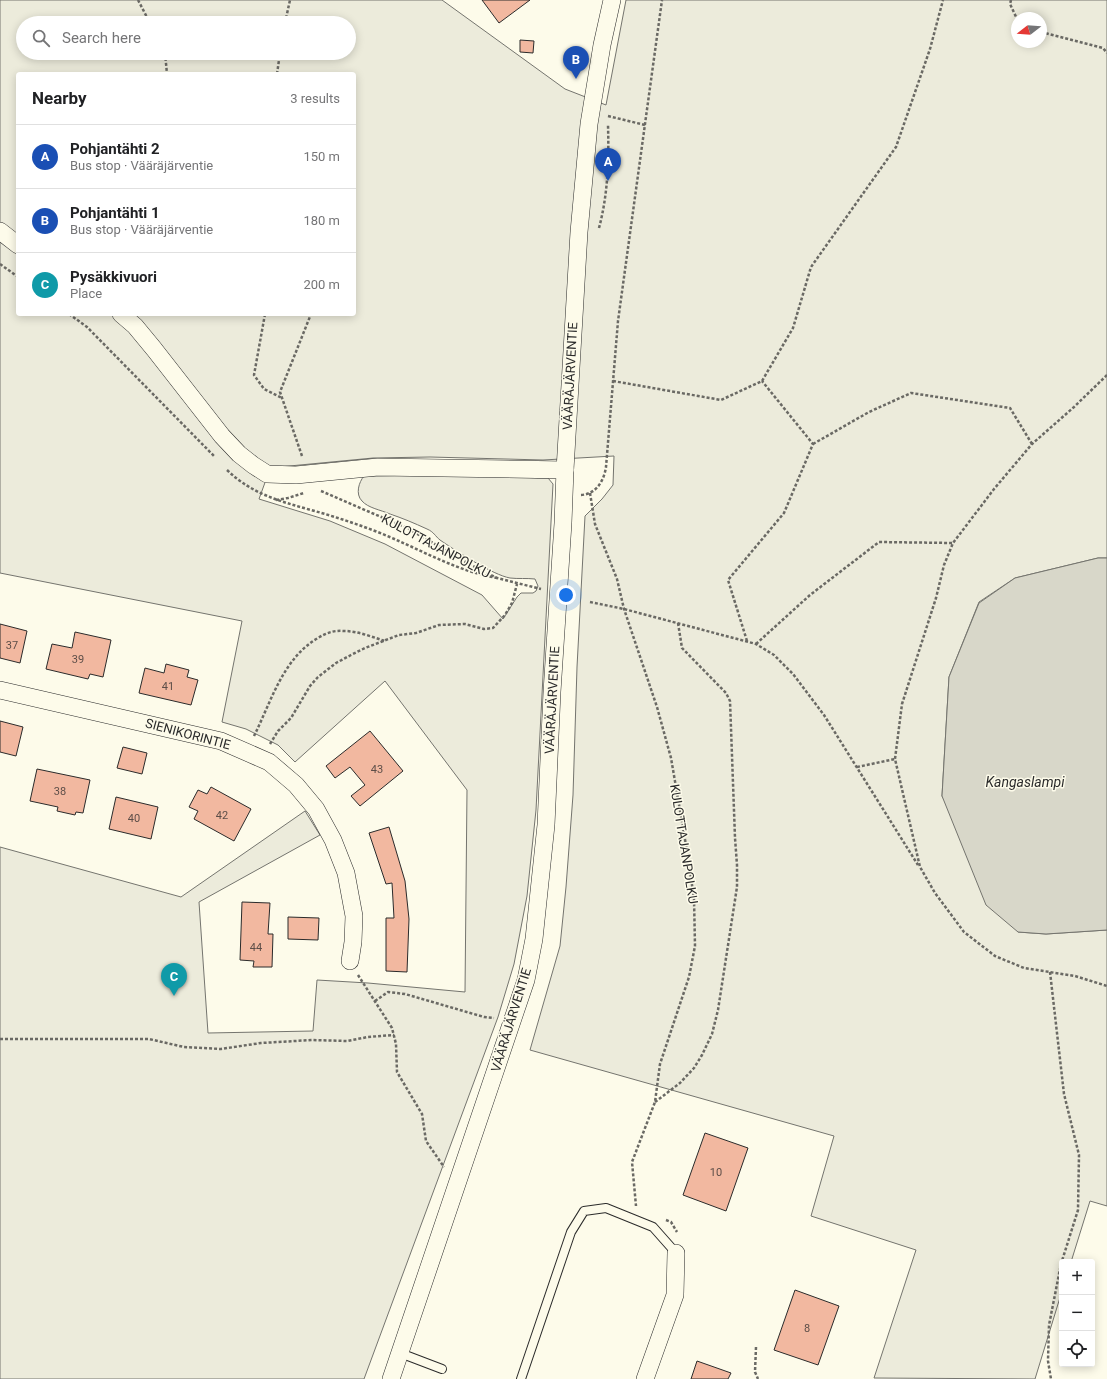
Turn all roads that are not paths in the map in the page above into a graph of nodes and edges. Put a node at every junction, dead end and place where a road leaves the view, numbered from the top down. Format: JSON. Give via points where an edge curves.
{"nodes":[{"id":1,"x":612,"y":0,"type":"edge"},
{"id":2,"x":0,"y":231,"type":"edge"},
{"id":3,"x":16,"y":243,"type":"edge"},
{"id":4,"x":123,"y":316,"type":"edge"},
{"id":5,"x":565,"y":470,"type":"junction"},
{"id":6,"x":0,"y":690,"type":"edge"},
{"id":7,"x":350,"y":961,"type":"road end"},
{"id":8,"x":676,"y":1252,"type":"joint"},
{"id":9,"x":400,"y":1353,"type":"junction"},
{"id":10,"x":442,"y":1368,"type":"dead end"},
{"id":11,"x":391,"y":1379,"type":"edge"},
{"id":12,"x":521,"y":1379,"type":"edge"},
{"id":13,"x":645,"y":1379,"type":"edge"}],
"edges":[{"from":1,"to":5,"type":"street","name":"VÄÄRÄJÄRVENTIE","via":[[596,75],[588,131],[579,232]]},
{"from":2,"to":3,"type":"street"},
{"from":4,"to":5,"type":"street","via":[[154,348],[222,436],[239,454],[267,474],[308,474],[378,468]]},
{"from":5,"to":9,"type":"street","name":"VÄÄRÄJÄRVENTIE","via":[[546,825],[534,940],[523,986]]},
{"from":6,"to":7,"type":"street","name":"SIENIKORINTIE","via":[[222,741],[269,762],[296,785],[316,809],[333,840],[346,872],[354,916]]},
{"from":8,"to":12,"type":"lane","via":[[653,1227],[606,1208],[584,1212],[571,1232]]},
{"from":8,"to":13,"type":"street","via":[[675,1295]]},
{"from":9,"to":10,"type":"lane"},
{"from":9,"to":11,"type":"street","name":"VÄÄRÄJÄRVENTIE"}]}
